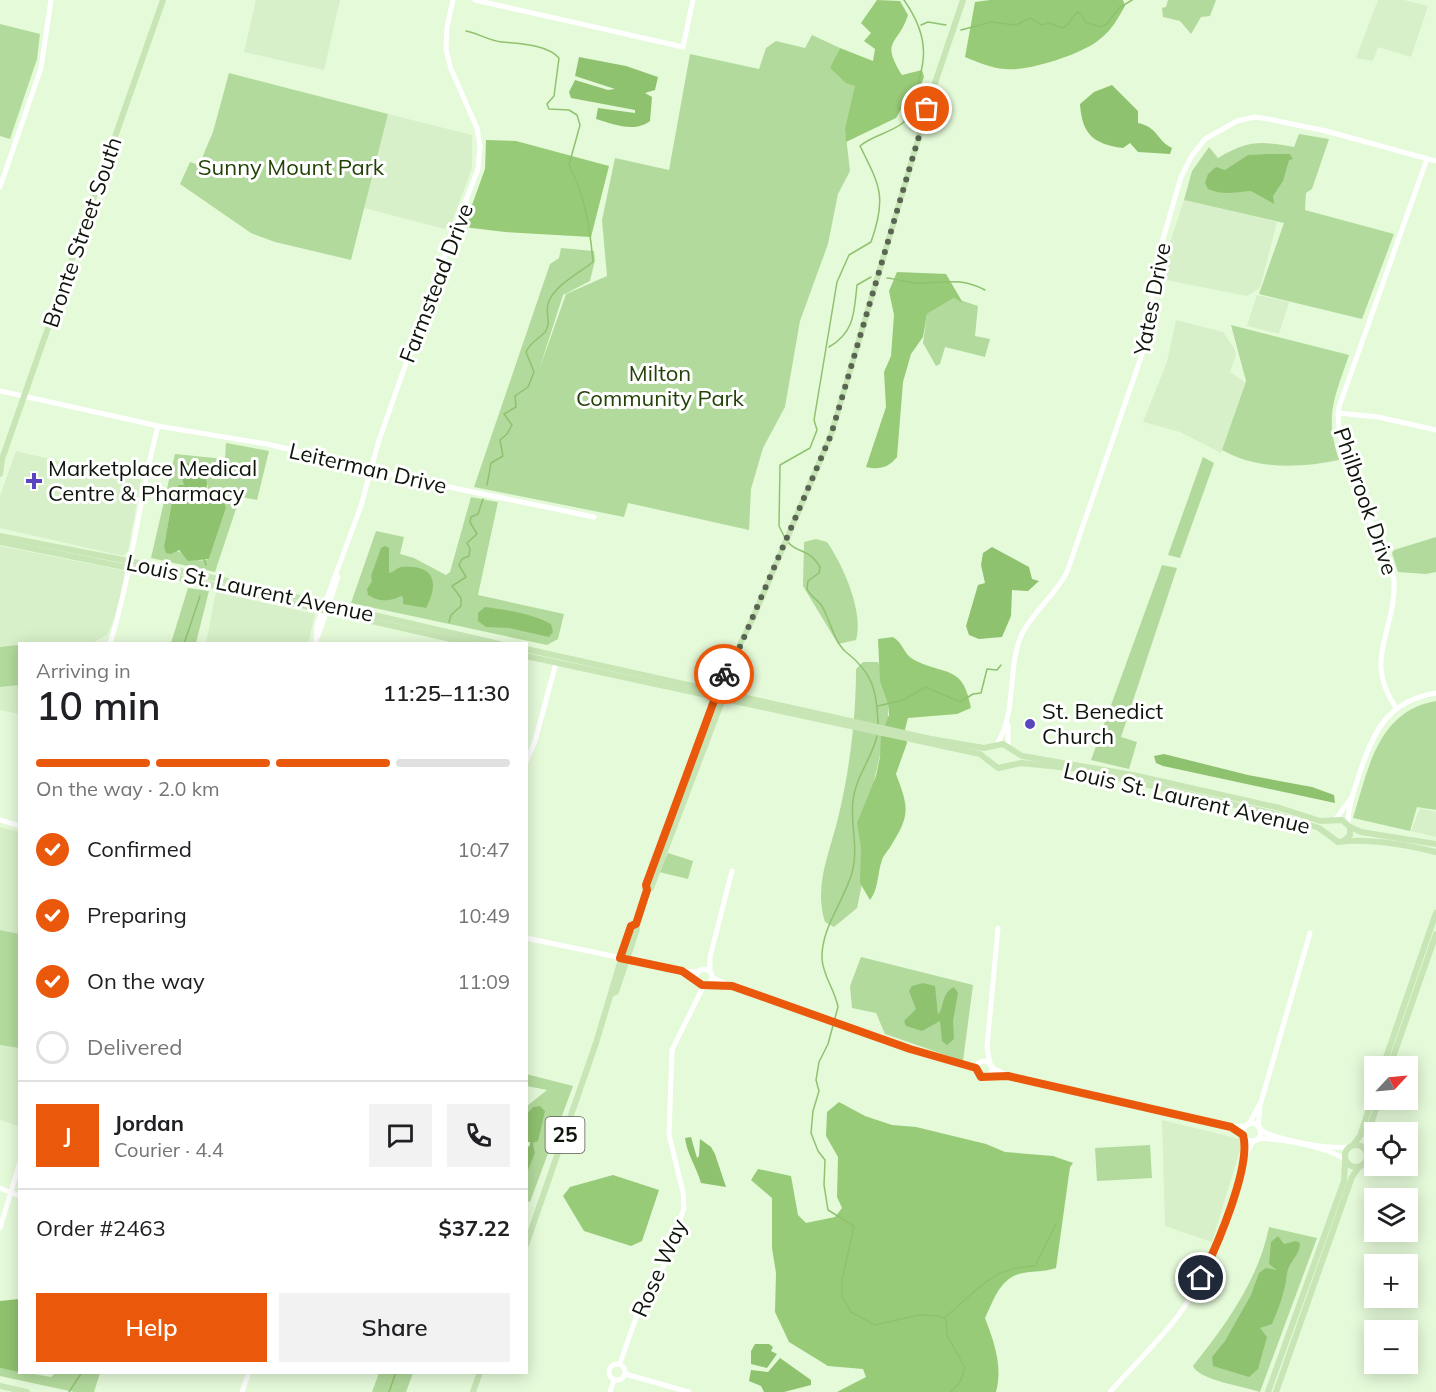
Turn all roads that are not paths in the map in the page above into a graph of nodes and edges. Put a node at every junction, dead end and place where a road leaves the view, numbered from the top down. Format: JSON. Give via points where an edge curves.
{"nodes":[{"id":1,"x":51,"y":0,"type":"edge"},
{"id":2,"x":163,"y":0,"type":"edge"},
{"id":3,"x":453,"y":0,"type":"edge"},
{"id":4,"x":475,"y":0,"type":"edge"},
{"id":5,"x":693,"y":0,"type":"edge"},
{"id":6,"x":963,"y":0,"type":"edge"},
{"id":7,"x":1427,"y":159,"type":"junction"},
{"id":8,"x":1436,"y":161,"type":"edge"},
{"id":9,"x":0,"y":187,"type":"edge"},
{"id":10,"x":0,"y":391,"type":"edge"},
{"id":11,"x":26,"y":397,"type":"junction"},
{"id":12,"x":1338,"y":412,"type":"junction"},
{"id":13,"x":158,"y":426,"type":"junction"},
{"id":14,"x":1436,"y":430,"type":"edge"},
{"id":15,"x":1,"y":464,"type":"edge"},
{"id":16,"x":371,"y":469,"type":"junction"},
{"id":17,"x":0,"y":474,"type":"edge"},
{"id":18,"x":594,"y":518,"type":"dead end"},
{"id":19,"x":0,"y":536,"type":"edge"},
{"id":20,"x":0,"y":543,"type":"edge"},
{"id":21,"x":130,"y":566,"type":"junction"},
{"id":22,"x":326,"y":607,"type":"junction"},
{"id":23,"x":111,"y":642,"type":"edge"},
{"id":24,"x":316,"y":642,"type":"edge"},
{"id":25,"x":465,"y":642,"type":"edge"},
{"id":26,"x":490,"y":642,"type":"edge"},
{"id":27,"x":528,"y":649,"type":"edge"},
{"id":28,"x":528,"y":656,"type":"edge"},
{"id":29,"x":556,"y":663,"type":"junction"},
{"id":30,"x":1436,"y":693,"type":"edge"},
{"id":31,"x":720,"y":695,"type":"junction"},
{"id":32,"x":1397,"y":709,"type":"junction"},
{"id":33,"x":1007,"y":718,"type":"junction"},
{"id":34,"x":996,"y":745,"type":"junction"},
{"id":35,"x":1009,"y":747,"type":"junction"},
{"id":36,"x":528,"y":757,"type":"edge"},
{"id":37,"x":990,"y":762,"type":"junction"},
{"id":38,"x":1006,"y":766,"type":"junction"},
{"id":39,"x":1352,"y":797,"type":"junction"},
{"id":40,"x":0,"y":820,"type":"edge"},
{"id":41,"x":1334,"y":821,"type":"junction"},
{"id":42,"x":18,"y":825,"type":"edge"},
{"id":43,"x":1349,"y":826,"type":"junction"},
{"id":44,"x":1330,"y":836,"type":"junction"},
{"id":45,"x":1346,"y":840,"type":"junction"},
{"id":46,"x":1436,"y":844,"type":"edge"},
{"id":47,"x":1436,"y":852,"type":"edge"},
{"id":48,"x":732,"y":872,"type":"dead end"},
{"id":49,"x":1436,"y":913,"type":"edge"},
{"id":50,"x":998,"y":928,"type":"dead end"},
{"id":51,"x":1310,"y":933,"type":"dead end"},
{"id":52,"x":1436,"y":934,"type":"edge"},
{"id":53,"x":528,"y":938,"type":"edge"},
{"id":54,"x":710,"y":957,"type":"junction"},
{"id":55,"x":624,"y":959,"type":"junction"},
{"id":56,"x":701,"y":970,"type":"junction"},
{"id":57,"x":682,"y":971,"type":"junction"},
{"id":58,"x":711,"y":974,"type":"junction"},
{"id":59,"x":697,"y":980,"type":"junction"},
{"id":60,"x":707,"y":984,"type":"junction"},
{"id":61,"x":725,"y":984,"type":"junction"},
{"id":62,"x":696,"y":998,"type":"junction"},
{"id":63,"x":987,"y":1047,"type":"junction"},
{"id":64,"x":1386,"y":1056,"type":"edge"},
{"id":65,"x":1393,"y":1056,"type":"edge"},
{"id":66,"x":978,"y":1065,"type":"junction"},
{"id":67,"x":991,"y":1066,"type":"junction"},
{"id":68,"x":988,"y":1076,"type":"junction"},
{"id":69,"x":1008,"y":1076,"type":"junction"},
{"id":70,"x":1261,"y":1102,"type":"junction"},
{"id":71,"x":1369,"y":1110,"type":"edge"},
{"id":72,"x":1247,"y":1125,"type":"junction"},
{"id":73,"x":1231,"y":1127,"type":"junction"},
{"id":74,"x":1259,"y":1128,"type":"junction"},
{"id":75,"x":1244,"y":1136,"type":"junction"},
{"id":76,"x":1256,"y":1140,"type":"junction"},
{"id":77,"x":1351,"y":1146,"type":"junction"},
{"id":78,"x":1364,"y":1149,"type":"edge"},
{"id":79,"x":1246,"y":1154,"type":"junction"},
{"id":80,"x":1345,"y":1160,"type":"junction"},
{"id":81,"x":1364,"y":1162,"type":"edge"},
{"id":82,"x":1359,"y":1167,"type":"junction"},
{"id":83,"x":18,"y":1168,"type":"edge"},
{"id":84,"x":0,"y":1188,"type":"edge"},
{"id":85,"x":10,"y":1192,"type":"junction"},
{"id":86,"x":18,"y":1195,"type":"edge"},
{"id":87,"x":0,"y":1228,"type":"edge"},
{"id":88,"x":528,"y":1239,"type":"edge"},
{"id":89,"x":620,"y":1363,"type":"junction"},
{"id":90,"x":248,"y":1374,"type":"edge"},
{"id":91,"x":479,"y":1374,"type":"edge"},
{"id":92,"x":625,"y":1374,"type":"junction"},
{"id":93,"x":614,"y":1380,"type":"junction"},
{"id":94,"x":0,"y":1386,"type":"edge"},
{"id":95,"x":27,"y":1392,"type":"edge"},
{"id":96,"x":242,"y":1392,"type":"edge"},
{"id":97,"x":473,"y":1392,"type":"edge"},
{"id":98,"x":610,"y":1392,"type":"edge"},
{"id":99,"x":689,"y":1392,"type":"edge"},
{"id":100,"x":1110,"y":1392,"type":"edge"},
{"id":101,"x":1268,"y":1392,"type":"edge"},
{"id":102,"x":1276,"y":1392,"type":"edge"}],
"edges":[{"from":1,"to":9,"type":"street","via":[[40,68]]},
{"from":2,"to":11,"type":"main road","name":"Bronte Street South"},
{"from":3,"to":16,"type":"street","name":"Farmstead Drive","via":[[446,49],[477,128],[479,165]]},
{"from":4,"to":5,"type":"street","via":[[682,47]]},
{"from":6,"to":31,"type":"main road","number":"25","via":[[896,209],[831,435],[733,663],[728,666]]},
{"from":7,"to":8,"type":"street","name":"Yates Drive"},
{"from":7,"to":12,"type":"street","name":"Philbrook Drive"},
{"from":7,"to":33,"type":"street","name":"Yates Drive","via":[[1326,130],[1254,117],[1226,125],[1196,150],[1181,177],[1156,260],[1149,334],[1136,374],[1067,572],[1021,638]]},
{"from":10,"to":11,"type":"street","name":"Leiterman Drive"},
{"from":11,"to":13,"type":"street","name":"Leiterman Drive"},
{"from":11,"to":15,"type":"main road","name":"Bronte Street South"},
{"from":12,"to":14,"type":"street"},
{"from":12,"to":32,"type":"street","name":"Philbrook Drive","via":[[1341,442],[1394,579],[1380,669],[1387,695]]},
{"from":13,"to":16,"type":"street","name":"Leiterman Drive","via":[[248,440]]},
{"from":13,"to":21,"type":"street"},
{"from":15,"to":17,"type":"main road","name":"Bronte Street South"},
{"from":16,"to":18,"type":"street","name":"Leiterman Drive"},
{"from":16,"to":22,"type":"street","name":"Farmstead Drive"},
{"from":19,"to":21,"type":"main road","name":"Louis St. Laurent Avenue"},
{"from":20,"to":21,"type":"main road","name":"Louis St. Laurent Avenue"},
{"from":21,"to":22,"type":"main road","name":"Louis St. Laurent Avenue","via":[[205,576]]},
{"from":21,"to":23,"type":"street"},
{"from":22,"to":24,"type":"street","name":"Farmstead Drive"},
{"from":22,"to":25,"type":"main road","name":"Louis St. Laurent Avenue"},
{"from":22,"to":26,"type":"main road","name":"Louis St. Laurent Avenue"},
{"from":27,"to":31,"type":"main road"},
{"from":28,"to":29,"type":"main road"},
{"from":29,"to":31,"type":"main road"},
{"from":29,"to":36,"type":"street"},
{"from":30,"to":32,"type":"street"},
{"from":31,"to":34,"type":"main road","via":[[984,748]]},
{"from":31,"to":37,"type":"main road","via":[[830,724],[980,754]]},
{"from":31,"to":55,"type":"main road","number":"25"},
{"from":32,"to":39,"type":"street","via":[[1374,734]]},
{"from":33,"to":34,"type":"street","name":"Yates Drive"},
{"from":33,"to":35,"type":"street","name":"Yates Drive"},
{"from":34,"to":35,"type":"main road"},
{"from":34,"to":37,"type":"main road","via":[[988,754]]},
{"from":35,"to":38,"type":"main road","via":[[1012,756]]},
{"from":35,"to":41,"type":"main road","name":"Louis St. Laurent Avenue","via":[[1020,756],[1133,775]]},
{"from":37,"to":38,"type":"main road","via":[[998,768]]},
{"from":38,"to":44,"type":"main road","name":"Louis St. Laurent Avenue","via":[[1021,763],[1079,769],[1261,810],[1318,828]]},
{"from":39,"to":41,"type":"street"},
{"from":39,"to":43,"type":"street"},
{"from":40,"to":42,"type":"street"},
{"from":41,"to":43,"type":"main road","via":[[1342,820]]},
{"from":41,"to":44,"type":"main road"},
{"from":43,"to":45,"type":"main road"},
{"from":43,"to":46,"type":"main road","via":[[1361,832]]},
{"from":44,"to":45,"type":"main road","via":[[1338,842]]},
{"from":45,"to":47,"type":"main road"},
{"from":48,"to":54,"type":"street"},
{"from":49,"to":64,"type":"main road"},
{"from":50,"to":63,"type":"street"},
{"from":51,"to":70,"type":"street"},
{"from":52,"to":65,"type":"main road"},
{"from":53,"to":55,"type":"street"},
{"from":54,"to":56,"type":"street"},
{"from":54,"to":58,"type":"street"},
{"from":55,"to":57,"type":"street"},
{"from":55,"to":88,"type":"main road","number":"25","via":[[616,992],[611,994]]},
{"from":56,"to":57,"type":"street"},
{"from":56,"to":58,"type":"street"},
{"from":56,"to":59,"type":"street","name":"Rose Way"},
{"from":57,"to":59,"type":"street"},
{"from":58,"to":60,"type":"street","name":"Rose Way"},
{"from":58,"to":61,"type":"street"},
{"from":59,"to":60,"type":"street"},
{"from":59,"to":62,"type":"street","name":"Rose Way"},
{"from":60,"to":61,"type":"street"},
{"from":60,"to":62,"type":"street","name":"Rose Way"},
{"from":61,"to":66,"type":"street","via":[[951,1061]]},
{"from":62,"to":89,"type":"street","name":"Rose Way","via":[[672,1053],[669,1135],[684,1212],[664,1265],[637,1315]]},
{"from":63,"to":66,"type":"street"},
{"from":63,"to":67,"type":"street"},
{"from":66,"to":67,"type":"street"},
{"from":66,"to":68,"type":"street","via":[[980,1076]]},
{"from":67,"to":68,"type":"street"},
{"from":67,"to":69,"type":"street"},
{"from":68,"to":69,"type":"street"},
{"from":69,"to":73,"type":"street"},
{"from":70,"to":72,"type":"street"},
{"from":70,"to":74,"type":"street"},
{"from":71,"to":77,"type":"main road","via":[[1360,1136]]},
{"from":72,"to":73,"type":"street"},
{"from":72,"to":74,"type":"street"},
{"from":72,"to":75,"type":"street"},
{"from":73,"to":75,"type":"street"},
{"from":74,"to":76,"type":"street"},
{"from":74,"to":77,"type":"street","via":[[1273,1136],[1327,1147]]},
{"from":75,"to":76,"type":"street"},
{"from":75,"to":79,"type":"street"},
{"from":76,"to":79,"type":"street"},
{"from":76,"to":80,"type":"street","via":[[1273,1139],[1332,1152]]},
{"from":77,"to":78,"type":"main road"},
{"from":77,"to":80,"type":"main road"},
{"from":79,"to":100,"type":"street","via":[[1222,1231],[1195,1290],[1169,1327]]},
{"from":80,"to":82,"type":"main road"},
{"from":80,"to":101,"type":"main road","via":[[1344,1180]]},
{"from":81,"to":82,"type":"main road"},
{"from":82,"to":102,"type":"main road","via":[[1352,1177]]},
{"from":83,"to":85,"type":"street"},
{"from":84,"to":85,"type":"street"},
{"from":85,"to":86,"type":"street"},
{"from":85,"to":87,"type":"street"},
{"from":89,"to":92,"type":"street"},
{"from":89,"to":93,"type":"street","via":[[610,1368]]},
{"from":90,"to":96,"type":"street"},
{"from":91,"to":97,"type":"main road"},
{"from":92,"to":93,"type":"street","via":[[621,1380]]},
{"from":92,"to":99,"type":"street"},
{"from":93,"to":98,"type":"street"},
{"from":94,"to":95,"type":"main road"}]}
